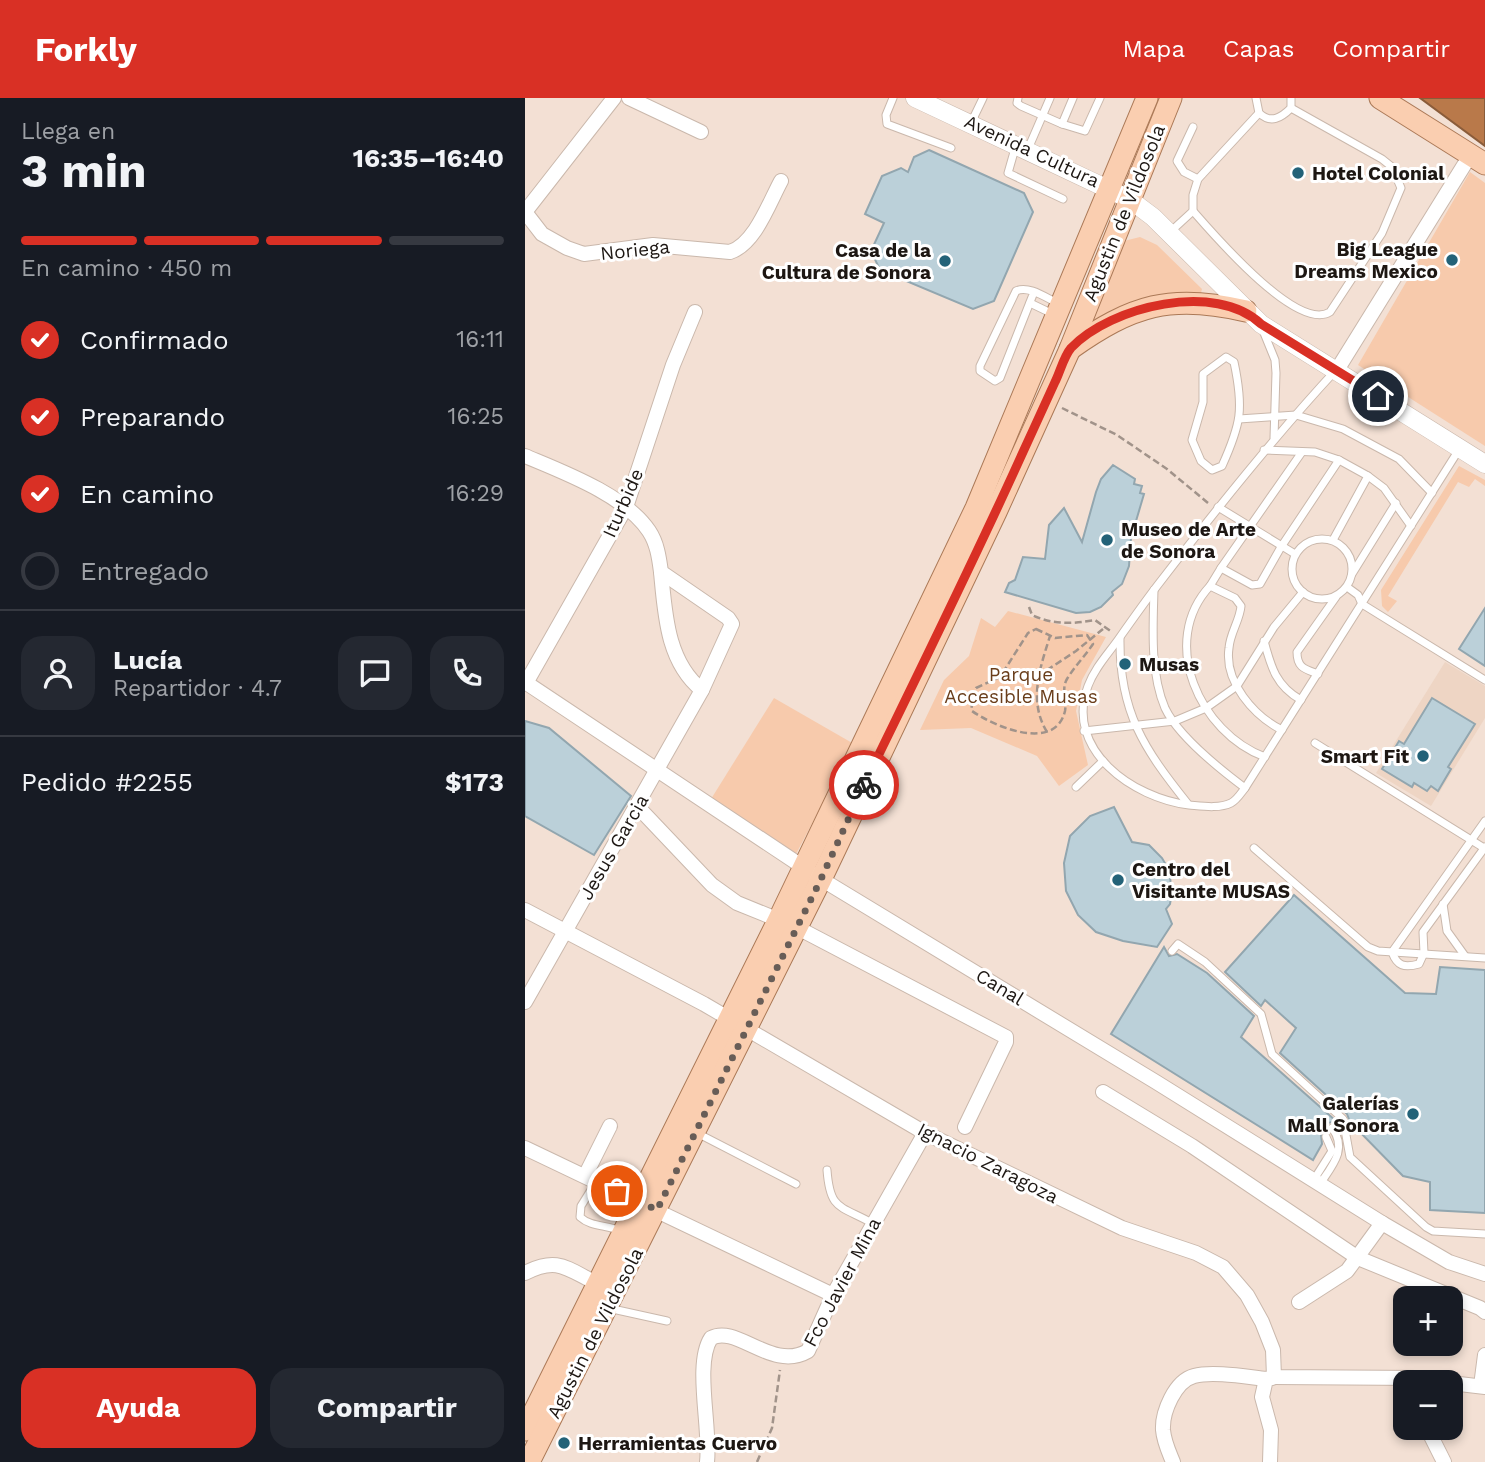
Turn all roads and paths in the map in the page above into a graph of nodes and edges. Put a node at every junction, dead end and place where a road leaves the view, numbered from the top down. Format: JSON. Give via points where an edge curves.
{"nodes":[{"id":1,"x":614,"y":98,"type":"edge"},
{"id":2,"x":629,"y":98,"type":"edge"},
{"id":3,"x":893,"y":98,"type":"edge"},
{"id":4,"x":983,"y":98,"type":"edge"},
{"id":5,"x":1018,"y":98,"type":"edge"},
{"id":6,"x":1050,"y":98,"type":"edge"},
{"id":7,"x":1073,"y":98,"type":"edge"},
{"id":8,"x":1100,"y":98,"type":"edge"},
{"id":9,"x":1147,"y":98,"type":"edge"},
{"id":10,"x":1171,"y":98,"type":"edge"},
{"id":11,"x":1257,"y":98,"type":"edge"},
{"id":12,"x":1291,"y":98,"type":"edge"},
{"id":13,"x":1380,"y":98,"type":"edge"},
{"id":14,"x":1395,"y":98,"type":"edge"},
{"id":15,"x":919,"y":99,"type":"edge"},
{"id":16,"x":648,"y":102,"type":"edge"},
{"id":17,"x":940,"y":103,"type":"edge"},
{"id":18,"x":1291,"y":108,"type":"junction"},
{"id":19,"x":1259,"y":113,"type":"junction"},
{"id":20,"x":1042,"y":117,"type":"junction"},
{"id":21,"x":971,"y":123,"type":"junction"},
{"id":22,"x":1062,"y":124,"type":"junction"},
{"id":23,"x":1193,"y":127,"type":"dead end"},
{"id":24,"x":1429,"y":130,"type":"junction"},
{"id":25,"x":701,"y":132,"type":"dead end"},
{"id":26,"x":1022,"y":147,"type":"junction"},
{"id":27,"x":951,"y":148,"type":"dead end"},
{"id":28,"x":1478,"y":159,"type":"edge"},
{"id":29,"x":1198,"y":179,"type":"junction"},
{"id":30,"x":781,"y":181,"type":"dead end"},
{"id":31,"x":1110,"y":187,"type":"junction"},
{"id":32,"x":1129,"y":198,"type":"junction"},
{"id":33,"x":1063,"y":199,"type":"dead end"},
{"id":34,"x":1193,"y":211,"type":"junction"},
{"id":35,"x":525,"y":212,"type":"edge"},
{"id":36,"x":1169,"y":234,"type":"junction"},
{"id":37,"x":1034,"y":292,"type":"junction"},
{"id":38,"x":1030,"y":303,"type":"junction"},
{"id":39,"x":1059,"y":310,"type":"junction"},
{"id":40,"x":695,"y":312,"type":"dead end"},
{"id":41,"x":1254,"y":318,"type":"junction"},
{"id":42,"x":1070,"y":349,"type":"junction"},
{"id":43,"x":1337,"y":370,"type":"junction"},
{"id":44,"x":1047,"y":401,"type":"junction"},
{"id":45,"x":1275,"y":415,"type":"junction"},
{"id":46,"x":1296,"y":415,"type":"junction"},
{"id":47,"x":1239,"y":418,"type":"junction"},
{"id":48,"x":1274,"y":438,"type":"junction"},
{"id":49,"x":1460,"y":448,"type":"junction"},
{"id":50,"x":1264,"y":450,"type":"junction"},
{"id":51,"x":1302,"y":452,"type":"junction"},
{"id":52,"x":525,"y":456,"type":"edge"},
{"id":53,"x":1339,"y":460,"type":"junction"},
{"id":54,"x":1485,"y":464,"type":"edge"},
{"id":55,"x":1369,"y":476,"type":"junction"},
{"id":56,"x":1432,"y":494,"type":"junction"},
{"id":57,"x":1396,"y":503,"type":"junction"},
{"id":58,"x":625,"y":507,"type":"junction"},
{"id":59,"x":1218,"y":507,"type":"junction"},
{"id":60,"x":1411,"y":526,"type":"junction"},
{"id":61,"x":1248,"y":527,"type":"junction"},
{"id":62,"x":1333,"y":540,"type":"junction"},
{"id":63,"x":1281,"y":547,"type":"junction"},
{"id":64,"x":1295,"y":554,"type":"junction"},
{"id":65,"x":1221,"y":568,"type":"junction"},
{"id":66,"x":661,"y":572,"type":"junction"},
{"id":67,"x":1352,"y":573,"type":"junction"},
{"id":68,"x":1210,"y":586,"type":"junction"},
{"id":69,"x":1347,"y":587,"type":"junction"},
{"id":70,"x":1154,"y":590,"type":"junction"},
{"id":71,"x":1303,"y":592,"type":"junction"},
{"id":72,"x":1336,"y":597,"type":"junction"},
{"id":73,"x":1362,"y":604,"type":"junction"},
{"id":74,"x":1029,"y":607,"type":"dead end"},
{"id":75,"x":1104,"y":628,"type":"junction"},
{"id":76,"x":1050,"y":636,"type":"junction"},
{"id":77,"x":1120,"y":638,"type":"junction"},
{"id":78,"x":1091,"y":639,"type":"junction"},
{"id":79,"x":1264,"y":641,"type":"junction"},
{"id":80,"x":1318,"y":674,"type":"junction"},
{"id":81,"x":1038,"y":676,"type":"junction"},
{"id":82,"x":1485,"y":680,"type":"edge"},
{"id":83,"x":526,"y":683,"type":"edge"},
{"id":84,"x":1237,"y":686,"type":"junction"},
{"id":85,"x":702,"y":690,"type":"junction"},
{"id":86,"x":1301,"y":700,"type":"junction"},
{"id":87,"x":1206,"y":708,"type":"junction"},
{"id":88,"x":1175,"y":721,"type":"junction"},
{"id":89,"x":1133,"y":726,"type":"junction"},
{"id":90,"x":1282,"y":730,"type":"junction"},
{"id":91,"x":1084,"y":731,"type":"junction"},
{"id":92,"x":1047,"y":732,"type":"junction"},
{"id":93,"x":1315,"y":743,"type":"dead end"},
{"id":94,"x":1265,"y":757,"type":"junction"},
{"id":95,"x":1103,"y":761,"type":"junction"},
{"id":96,"x":658,"y":771,"type":"junction"},
{"id":97,"x":1076,"y":787,"type":"dead end"},
{"id":98,"x":1245,"y":788,"type":"junction"},
{"id":99,"x":1188,"y":804,"type":"junction"},
{"id":100,"x":637,"y":806,"type":"junction"},
{"id":101,"x":1485,"y":821,"type":"edge"},
{"id":102,"x":1472,"y":839,"type":"junction"},
{"id":103,"x":1484,"y":847,"type":"edge"},
{"id":104,"x":1254,"y":848,"type":"dead end"},
{"id":105,"x":812,"y":873,"type":"junction"},
{"id":106,"x":1443,"y":904,"type":"junction"},
{"id":107,"x":525,"y":910,"type":"edge"},
{"id":108,"x":787,"y":924,"type":"junction"},
{"id":109,"x":566,"y":932,"type":"junction"},
{"id":110,"x":1172,"y":951,"type":"dead end"},
{"id":111,"x":1392,"y":951,"type":"junction"},
{"id":112,"x":1424,"y":953,"type":"junction"},
{"id":113,"x":1465,"y":956,"type":"junction"},
{"id":114,"x":1485,"y":958,"type":"edge"},
{"id":115,"x":525,"y":1002,"type":"edge"},
{"id":116,"x":737,"y":1025,"type":"junction"},
{"id":117,"x":1103,"y":1092,"type":"dead end"},
{"id":118,"x":610,"y":1126,"type":"dead end"},
{"id":119,"x":965,"y":1127,"type":"dead end"},
{"id":120,"x":1332,"y":1128,"type":"dead end"},
{"id":121,"x":695,"y":1132,"type":"junction"},
{"id":122,"x":925,"y":1133,"type":"junction"},
{"id":123,"x":1327,"y":1137,"type":"dead end"},
{"id":124,"x":525,"y":1148,"type":"edge"},
{"id":125,"x":827,"y":1170,"type":"dead end"},
{"id":126,"x":590,"y":1178,"type":"junction"},
{"id":127,"x":1316,"y":1183,"type":"junction"},
{"id":128,"x":796,"y":1184,"type":"dead end"},
{"id":129,"x":648,"y":1205,"type":"junction"},
{"id":130,"x":872,"y":1223,"type":"junction"},
{"id":131,"x":1382,"y":1223,"type":"junction"},
{"id":132,"x":623,"y":1233,"type":"junction"},
{"id":133,"x":1485,"y":1234,"type":"edge"},
{"id":134,"x":1358,"y":1258,"type":"junction"},
{"id":135,"x":525,"y":1273,"type":"edge"},
{"id":136,"x":1485,"y":1274,"type":"edge"},
{"id":137,"x":598,"y":1284,"type":"junction"},
{"id":138,"x":833,"y":1295,"type":"junction"},
{"id":139,"x":1299,"y":1301,"type":"dead end"},
{"id":140,"x":607,"y":1308,"type":"junction"},
{"id":141,"x":1485,"y":1312,"type":"edge"},
{"id":142,"x":667,"y":1321,"type":"dead end"},
{"id":143,"x":1485,"y":1355,"type":"edge"},
{"id":144,"x":782,"y":1356,"type":"junction"},
{"id":145,"x":1270,"y":1378,"type":"junction"},
{"id":146,"x":1393,"y":1380,"type":"edge"},
{"id":147,"x":1463,"y":1384,"type":"edge"},
{"id":148,"x":1483,"y":1386,"type":"edge"},
{"id":149,"x":525,"y":1430,"type":"edge"},
{"id":150,"x":1433,"y":1440,"type":"edge"},
{"id":151,"x":533,"y":1458,"type":"edge"},
{"id":152,"x":707,"y":1462,"type":"edge"},
{"id":153,"x":757,"y":1462,"type":"edge"},
{"id":154,"x":1173,"y":1462,"type":"edge"},
{"id":155,"x":1270,"y":1462,"type":"edge"},
{"id":156,"x":1444,"y":1462,"type":"edge"}],
"edges":[{"from":1,"to":35,"type":"street"},
{"from":2,"to":16,"type":"street"},
{"from":3,"to":27,"type":"lane","via":[[887,124]]},
{"from":4,"to":21,"type":"lane"},
{"from":5,"to":20,"type":"lane","via":[[1018,104]]},
{"from":6,"to":20,"type":"lane"},
{"from":7,"to":22,"type":"lane"},
{"from":8,"to":22,"type":"lane","via":[[1085,131]]},
{"from":9,"to":31,"type":"main road","name":"Agustin de Vildosola"},
{"from":10,"to":32,"type":"main road","name":"Agustin de Vildosola"},
{"from":11,"to":19,"type":"lane"},
{"from":12,"to":18,"type":"lane"},
{"from":13,"to":24,"type":"main road"},
{"from":14,"to":24,"type":"main road"},
{"from":15,"to":17,"type":"street","name":"Avenida Cultura"},
{"from":16,"to":25,"type":"street"},
{"from":17,"to":21,"type":"street","name":"Avenida Cultura"},
{"from":18,"to":19,"type":"lane","via":[[1278,119]]},
{"from":18,"to":34,"type":"lane","via":[[1382,159],[1392,167],[1401,188],[1382,233],[1329,312],[1310,315],[1275,293],[1233,257]]},
{"from":19,"to":29,"type":"lane"},
{"from":20,"to":22,"type":"lane"},
{"from":20,"to":26,"type":"lane"},
{"from":21,"to":26,"type":"street","name":"Avenida Cultura"},
{"from":23,"to":29,"type":"lane","via":[[1177,161],[1184,172]]},
{"from":24,"to":28,"type":"main road"},
{"from":26,"to":31,"type":"street","name":"Avenida Cultura"},
{"from":26,"to":33,"type":"lane","via":[[1008,173]]},
{"from":28,"to":43,"type":"street"},
{"from":29,"to":34,"type":"lane"},
{"from":30,"to":35,"type":"street","name":"Noriega","via":[[743,245],[730,251],[653,244],[584,254],[549,238]]},
{"from":31,"to":32,"type":"street","name":"Avenida Cultura"},
{"from":31,"to":39,"type":"main road","name":"Agustin de Vildosola"},
{"from":32,"to":36,"type":"street","name":"Avenida Cultura"},
{"from":32,"to":42,"type":"main road","name":"Agustin de Vildosola"},
{"from":34,"to":36,"type":"lane"},
{"from":36,"to":41,"type":"street","name":"Avenida Cultura"},
{"from":37,"to":38,"type":"lane"},
{"from":37,"to":38,"type":"lane","via":[[1016,291],[980,366],[985,376],[995,381],[1000,378]]},
{"from":37,"to":39,"type":"lane"},
{"from":38,"to":39,"type":"lane"},
{"from":39,"to":105,"type":"main road","name":"Agustin de Vildosola","via":[[976,508]]},
{"from":40,"to":58,"type":"street","name":"Iturbide"},
{"from":41,"to":42,"type":"main road","via":[[1201,303],[1150,307],[1116,318]]},
{"from":41,"to":43,"type":"street","name":"Avenida Cultura"},
{"from":41,"to":45,"type":"lane","via":[[1275,360]]},
{"from":42,"to":44,"type":"main road","name":"Agustin de Vildosola"},
{"from":43,"to":46,"type":"lane"},
{"from":43,"to":49,"type":"street","name":"Avenida Cultura"},
{"from":44,"to":59,"type":"path","via":[[1117,435]]},
{"from":44,"to":105,"type":"main road","name":"Agustin de Vildosola"},
{"from":45,"to":46,"type":"lane"},
{"from":45,"to":47,"type":"lane"},
{"from":45,"to":48,"type":"lane"},
{"from":46,"to":48,"type":"lane"},
{"from":46,"to":56,"type":"lane","via":[[1343,429],[1384,450],[1420,478]]},
{"from":47,"to":47,"type":"lane","via":[[1234,362],[1226,357],[1203,374],[1203,402],[1192,436],[1192,445],[1207,468],[1222,467],[1236,438]]},
{"from":48,"to":50,"type":"lane"},
{"from":49,"to":54,"type":"street","name":"Avenida Cultura"},
{"from":49,"to":56,"type":"lane"},
{"from":50,"to":51,"type":"lane"},
{"from":50,"to":59,"type":"lane"},
{"from":51,"to":53,"type":"lane"},
{"from":51,"to":61,"type":"lane"},
{"from":52,"to":58,"type":"street"},
{"from":53,"to":55,"type":"lane"},
{"from":53,"to":63,"type":"lane"},
{"from":55,"to":57,"type":"lane"},
{"from":55,"to":62,"type":"lane"},
{"from":56,"to":60,"type":"lane"},
{"from":57,"to":60,"type":"lane"},
{"from":57,"to":67,"type":"lane"},
{"from":58,"to":66,"type":"street","via":[[653,539]]},
{"from":58,"to":83,"type":"street","name":"Iturbide"},
{"from":59,"to":61,"type":"lane"},
{"from":59,"to":70,"type":"lane"},
{"from":60,"to":73,"type":"lane"},
{"from":61,"to":63,"type":"lane"},
{"from":61,"to":65,"type":"lane"},
{"from":62,"to":64,"type":"lane","via":[[1309,540]]},
{"from":62,"to":67,"type":"lane","via":[[1347,551]]},
{"from":63,"to":64,"type":"lane"},
{"from":63,"to":65,"type":"lane","via":[[1256,586]]},
{"from":64,"to":71,"type":"lane","via":[[1292,577]]},
{"from":65,"to":68,"type":"lane"},
{"from":66,"to":85,"type":"street","via":[[675,654],[685,675]]},
{"from":66,"to":85,"type":"street","name":"Jesus Garcia","via":[[731,621]]},
{"from":67,"to":69,"type":"lane"},
{"from":68,"to":84,"type":"lane","via":[[1241,606],[1228,651]]},
{"from":68,"to":87,"type":"lane","via":[[1197,601],[1185,637],[1191,678]]},
{"from":69,"to":72,"type":"lane"},
{"from":69,"to":73,"type":"lane"},
{"from":70,"to":77,"type":"lane"},
{"from":70,"to":88,"type":"lane","via":[[1155,661],[1166,709]]},
{"from":71,"to":72,"type":"lane","via":[[1322,599]]},
{"from":71,"to":79,"type":"lane"},
{"from":72,"to":80,"type":"lane","via":[[1297,652],[1302,668]]},
{"from":73,"to":80,"type":"lane"},
{"from":73,"to":82,"type":"lane"},
{"from":74,"to":75,"type":"path","via":[[1041,620],[1073,624],[1095,620]]},
{"from":75,"to":77,"type":"path"},
{"from":75,"to":78,"type":"path"},
{"from":76,"to":78,"type":"path","via":[[1087,635]]},
{"from":76,"to":81,"type":"path"},
{"from":76,"to":92,"type":"path","via":[[1031,630],[1000,677],[976,688],[971,701],[972,711],[980,717],[1024,734]]},
{"from":77,"to":89,"type":"lane","via":[[1119,659]]},
{"from":77,"to":91,"type":"lane","via":[[1088,686]]},
{"from":78,"to":81,"type":"path"},
{"from":78,"to":92,"type":"path","via":[[1093,644],[1065,683],[1065,710]]},
{"from":79,"to":84,"type":"lane"},
{"from":79,"to":86,"type":"lane","via":[[1282,688]]},
{"from":80,"to":86,"type":"lane"},
{"from":81,"to":92,"type":"path","via":[[1037,707]]},
{"from":83,"to":96,"type":"street","name":"Canal"},
{"from":84,"to":87,"type":"lane"},
{"from":84,"to":90,"type":"lane","via":[[1258,714]]},
{"from":85,"to":96,"type":"street","name":"Jesus Garcia"},
{"from":86,"to":90,"type":"lane"},
{"from":87,"to":88,"type":"lane"},
{"from":87,"to":94,"type":"lane","via":[[1232,740]]},
{"from":88,"to":89,"type":"lane"},
{"from":88,"to":98,"type":"lane","via":[[1209,760]]},
{"from":89,"to":91,"type":"lane"},
{"from":89,"to":99,"type":"lane","via":[[1153,761]]},
{"from":90,"to":94,"type":"lane"},
{"from":91,"to":95,"type":"lane"},
{"from":93,"to":102,"type":"lane"},
{"from":94,"to":98,"type":"lane"},
{"from":95,"to":97,"type":"lane"},
{"from":95,"to":99,"type":"lane","via":[[1141,791]]},
{"from":96,"to":100,"type":"street","name":"Jesus Garcia"},
{"from":96,"to":105,"type":"street","name":"Canal"},
{"from":98,"to":99,"type":"lane","via":[[1228,804]]},
{"from":100,"to":108,"type":"street","via":[[712,885],[737,903]]},
{"from":100,"to":109,"type":"street","name":"Jesus Garcia"},
{"from":101,"to":102,"type":"lane"},
{"from":102,"to":103,"type":"lane"},
{"from":102,"to":111,"type":"lane"},
{"from":103,"to":106,"type":"lane"},
{"from":104,"to":111,"type":"lane","via":[[1367,947]]},
{"from":105,"to":108,"type":"main road","name":"Agustin de Vildosola"},
{"from":105,"to":127,"type":"street","name":"Canal"},
{"from":106,"to":112,"type":"lane","via":[[1423,932]]},
{"from":106,"to":113,"type":"lane","via":[[1447,931]]},
{"from":107,"to":109,"type":"street","name":"Ignacio Zaragoza"},
{"from":108,"to":116,"type":"main road","name":"Agustin de Vildosola"},
{"from":108,"to":119,"type":"street","via":[[1006,1037]]},
{"from":109,"to":115,"type":"street","name":"Jesus Garcia"},
{"from":109,"to":116,"type":"street","name":"Ignacio Zaragoza"},
{"from":110,"to":133,"type":"lane","via":[[1178,944],[1261,1014],[1272,1054],[1343,1119],[1350,1157],[1426,1227]]},
{"from":111,"to":112,"type":"lane"},
{"from":111,"to":112,"type":"lane","via":[[1396,962],[1405,966],[1419,964]]},
{"from":112,"to":113,"type":"lane"},
{"from":113,"to":114,"type":"lane"},
{"from":116,"to":121,"type":"main road","name":"Agustin de Vildosola"},
{"from":116,"to":122,"type":"street","name":"Ignacio Zaragoza"},
{"from":116,"to":129,"type":"main road","name":"Agustin de Vildosola"},
{"from":117,"to":134,"type":"street"},
{"from":118,"to":126,"type":"street"},
{"from":120,"to":127,"type":"lane","via":[[1340,1152]]},
{"from":121,"to":128,"type":"lane"},
{"from":121,"to":129,"type":"main road","name":"Agustin de Vildosola"},
{"from":122,"to":130,"type":"street","name":"Fco Javier Mina"},
{"from":122,"to":145,"type":"street","name":"Ignacio Zaragoza","via":[[1122,1228],[1223,1267],[1262,1322],[1273,1350]]},
{"from":123,"to":127,"type":"lane","via":[[1331,1156]]},
{"from":124,"to":126,"type":"street"},
{"from":125,"to":130,"type":"lane","via":[[829,1195],[835,1203]]},
{"from":126,"to":129,"type":"street"},
{"from":126,"to":132,"type":"lane","via":[[580,1217]]},
{"from":127,"to":131,"type":"street","name":"Canal"},
{"from":129,"to":132,"type":"main road","name":"Agustin de Vildosola"},
{"from":129,"to":138,"type":"street"},
{"from":129,"to":140,"type":"main road","name":"Agustin de Vildosola"},
{"from":130,"to":138,"type":"street","name":"Fco Javier Mina"},
{"from":131,"to":134,"type":"street"},
{"from":131,"to":136,"type":"street","name":"Canal","via":[[1449,1262]]},
{"from":132,"to":137,"type":"main road","name":"Agustin de Vildosola"},
{"from":134,"to":139,"type":"street","via":[[1335,1280]]},
{"from":134,"to":141,"type":"street"},
{"from":135,"to":137,"type":"street","via":[[549,1263]]},
{"from":137,"to":149,"type":"main road","name":"Agustin de Vildosola"},
{"from":138,"to":144,"type":"street","name":"Fco Javier Mina","via":[[809,1351]]},
{"from":140,"to":142,"type":"lane"},
{"from":140,"to":151,"type":"main road","name":"Agustin de Vildosola"},
{"from":143,"to":148,"type":"street"},
{"from":144,"to":152,"type":"street","via":[[723,1335],[711,1338],[704,1355]]},
{"from":144,"to":153,"type":"path","name":"Fco Javier Mina","via":[[772,1428]]},
{"from":145,"to":146,"type":"street"},
{"from":145,"to":154,"type":"street","via":[[1204,1375],[1185,1380],[1164,1420]]},
{"from":145,"to":155,"type":"street","name":"Ignacio Zaragoza","via":[[1262,1397],[1271,1430]]},
{"from":147,"to":148,"type":"street"},
{"from":150,"to":156,"type":"street"}]}
